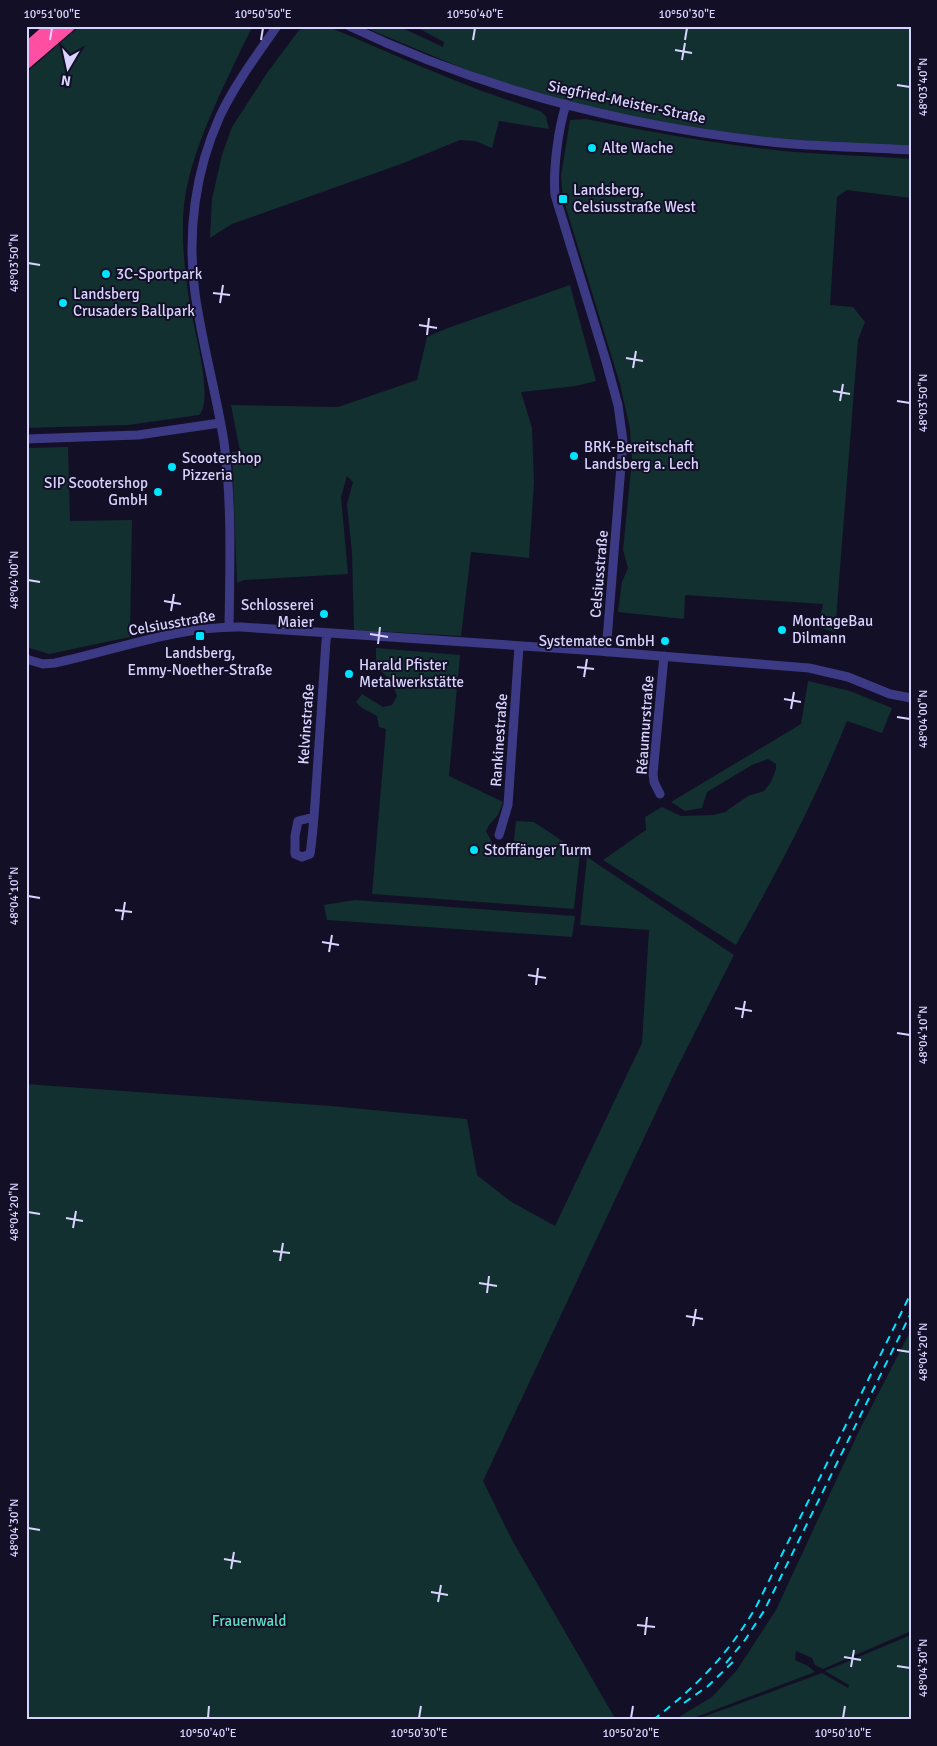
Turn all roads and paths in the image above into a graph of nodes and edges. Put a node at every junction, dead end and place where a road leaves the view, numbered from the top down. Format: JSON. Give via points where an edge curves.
{"nodes":[{"id":1,"x":52,"y":26,"type":"edge"},
{"id":2,"x":69,"y":26,"type":"edge"},
{"id":3,"x":277,"y":26,"type":"edge"},
{"id":4,"x":349,"y":26,"type":"edge"},
{"id":5,"x":26,"y":49,"type":"edge"},
{"id":6,"x":26,"y":63,"type":"edge"},
{"id":7,"x":566,"y":104,"type":"junction"},
{"id":8,"x":911,"y":150,"type":"edge"},
{"id":9,"x":220,"y":422,"type":"junction"},
{"id":10,"x":26,"y":439,"type":"edge"},
{"id":11,"x":229,"y":626,"type":"junction"},
{"id":12,"x":326,"y":633,"type":"junction"},
{"id":13,"x":520,"y":646,"type":"junction"},
{"id":14,"x":606,"y":652,"type":"junction"},
{"id":15,"x":664,"y":656,"type":"junction"},
{"id":16,"x":26,"y":659,"type":"edge"},
{"id":17,"x":908,"y":697,"type":"edge"},
{"id":18,"x":660,"y":794,"type":"dead end"},
{"id":19,"x":314,"y":817,"type":"dead end"},
{"id":20,"x":499,"y":835,"type":"dead end"}],
"edges":[{"from":1,"to":5,"type":"highway"},
{"from":2,"to":6,"type":"highway"},
{"from":3,"to":9,"type":"street","via":[[221,115],[203,165],[196,197],[192,249],[195,293]]},
{"from":4,"to":7,"type":"street","name":"Siegfried-Meister-Straße","via":[[453,70]]},
{"from":7,"to":8,"type":"street","name":"Siegfried-Meister-Straße","via":[[641,122],[725,136],[806,145]]},
{"from":7,"to":14,"type":"street","name":"Celsiusstraße","via":[[555,164],[555,195],[606,361],[618,405],[623,441]]},
{"from":9,"to":10,"type":"street","via":[[138,435]]},
{"from":9,"to":11,"type":"street","via":[[230,517]]},
{"from":11,"to":12,"type":"street","name":"Celsiusstraße"},
{"from":11,"to":16,"type":"street","name":"Celsiusstraße","via":[[168,635],[55,663],[43,664]]},
{"from":12,"to":13,"type":"street","name":"Celsiusstraße"},
{"from":12,"to":19,"type":"street","name":"Kelvinstraße"},
{"from":13,"to":14,"type":"street","name":"Celsiusstraße"},
{"from":13,"to":20,"type":"street","name":"Rankinestraße","via":[[508,805]]},
{"from":14,"to":15,"type":"street"},
{"from":15,"to":17,"type":"street","via":[[809,668]]},
{"from":15,"to":18,"type":"street","name":"Réaumurstraße","via":[[653,774]]}]}
